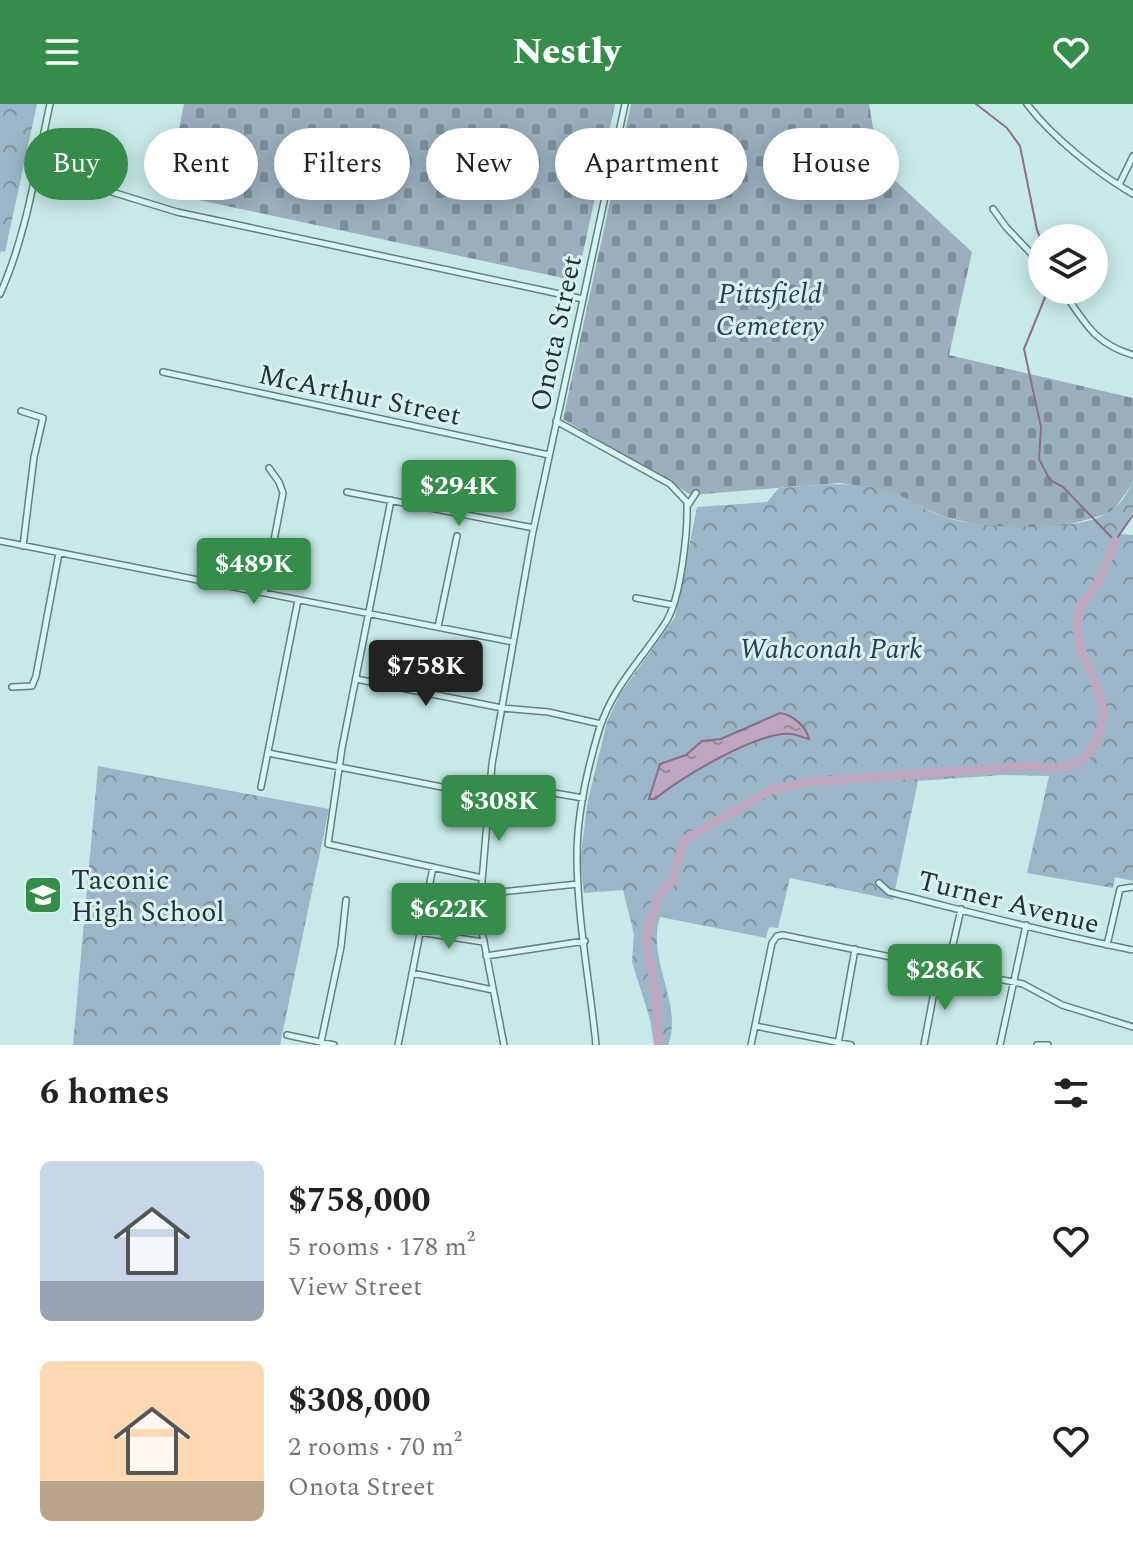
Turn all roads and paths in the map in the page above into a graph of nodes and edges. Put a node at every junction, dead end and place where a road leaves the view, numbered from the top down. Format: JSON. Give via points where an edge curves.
{"nodes":[{"id":1,"x":50,"y":104,"type":"edge"},
{"id":2,"x":625,"y":104,"type":"edge"},
{"id":3,"x":1027,"y":104,"type":"edge"},
{"id":4,"x":45,"y":128,"type":"edge"},
{"id":5,"x":1133,"y":156,"type":"edge"},
{"id":6,"x":1119,"y":185,"type":"junction"},
{"id":7,"x":1133,"y":194,"type":"edge"},
{"id":8,"x":128,"y":197,"type":"edge"},
{"id":9,"x":29,"y":200,"type":"edge"},
{"id":10,"x":993,"y":209,"type":"dead end"},
{"id":11,"x":1028,"y":250,"type":"edge"},
{"id":12,"x":0,"y":294,"type":"edge"},
{"id":13,"x":583,"y":299,"type":"junction"},
{"id":14,"x":1072,"y":304,"type":"edge"},
{"id":15,"x":1133,"y":355,"type":"edge"},
{"id":16,"x":163,"y":372,"type":"dead end"},
{"id":17,"x":21,"y":411,"type":"dead end"},
{"id":18,"x":556,"y":421,"type":"junction"},
{"id":19,"x":549,"y":455,"type":"junction"},
{"id":20,"x":269,"y":468,"type":"dead end"},
{"id":21,"x":347,"y":492,"type":"dead end"},
{"id":22,"x":696,"y":493,"type":"dead end"},
{"id":23,"x":391,"y":500,"type":"junction"},
{"id":24,"x":687,"y":506,"type":"junction"},
{"id":25,"x":534,"y":528,"type":"junction"},
{"id":26,"x":457,"y":536,"type":"dead end"},
{"id":27,"x":0,"y":541,"type":"edge"},
{"id":28,"x":23,"y":546,"type":"junction"},
{"id":29,"x":59,"y":553,"type":"junction"},
{"id":30,"x":264,"y":593,"type":"junction"},
{"id":31,"x":636,"y":598,"type":"dead end"},
{"id":32,"x":298,"y":600,"type":"junction"},
{"id":33,"x":673,"y":605,"type":"junction"},
{"id":34,"x":369,"y":613,"type":"junction"},
{"id":35,"x":438,"y":627,"type":"junction"},
{"id":36,"x":513,"y":642,"type":"junction"},
{"id":37,"x":356,"y":679,"type":"junction"},
{"id":38,"x":12,"y":687,"type":"dead end"},
{"id":39,"x":502,"y":708,"type":"junction"},
{"id":40,"x":601,"y":724,"type":"junction"},
{"id":41,"x":268,"y":753,"type":"junction"},
{"id":42,"x":339,"y":766,"type":"junction"},
{"id":43,"x":490,"y":782,"type":"junction"},
{"id":44,"x":261,"y":787,"type":"dead end"},
{"id":45,"x":488,"y":796,"type":"junction"},
{"id":46,"x":583,"y":798,"type":"junction"},
{"id":47,"x":433,"y":867,"type":"junction"},
{"id":48,"x":482,"y":878,"type":"junction"},
{"id":49,"x":879,"y":883,"type":"dead end"},
{"id":50,"x":578,"y":884,"type":"junction"},
{"id":51,"x":1133,"y":887,"type":"edge"},
{"id":52,"x":481,"y":894,"type":"junction"},
{"id":53,"x":346,"y":900,"type":"dead end"},
{"id":54,"x":961,"y":909,"type":"junction"},
{"id":55,"x":1026,"y":925,"type":"junction"},
{"id":56,"x":419,"y":932,"type":"junction"},
{"id":57,"x":585,"y":941,"type":"junction"},
{"id":58,"x":483,"y":942,"type":"junction"},
{"id":59,"x":1107,"y":945,"type":"junction"},
{"id":60,"x":855,"y":949,"type":"junction"},
{"id":61,"x":1133,"y":950,"type":"edge"},
{"id":62,"x":486,"y":956,"type":"junction"},
{"id":63,"x":942,"y":968,"type":"junction"},
{"id":64,"x":412,"y":973,"type":"junction"},
{"id":65,"x":1014,"y":982,"type":"junction"},
{"id":66,"x":493,"y":990,"type":"junction"},
{"id":67,"x":755,"y":1026,"type":"junction"},
{"id":68,"x":1133,"y":1027,"type":"edge"},
{"id":69,"x":287,"y":1035,"type":"dead end"},
{"id":70,"x":316,"y":1043,"type":"edge"},
{"id":71,"x":838,"y":1044,"type":"edge"},
{"id":72,"x":334,"y":1045,"type":"edge"},
{"id":73,"x":398,"y":1045,"type":"edge"},
{"id":74,"x":504,"y":1045,"type":"edge"},
{"id":75,"x":596,"y":1045,"type":"edge"},
{"id":76,"x":751,"y":1045,"type":"edge"},
{"id":77,"x":851,"y":1045,"type":"edge"},
{"id":78,"x":924,"y":1045,"type":"edge"},
{"id":79,"x":1000,"y":1045,"type":"edge"},
{"id":80,"x":1037,"y":1045,"type":"edge"},
{"id":81,"x":1048,"y":1045,"type":"edge"}],
"edges":[{"from":1,"to":4,"type":"street"},
{"from":2,"to":13,"type":"street","name":"Onota Street"},
{"from":3,"to":6,"type":"street","via":[[1040,122]]},
{"from":5,"to":6,"type":"street"},
{"from":6,"to":7,"type":"street"},
{"from":8,"to":13,"type":"street"},
{"from":9,"to":12,"type":"street"},
{"from":10,"to":11,"type":"street"},
{"from":13,"to":18,"type":"street","name":"Onota Street"},
{"from":14,"to":15,"type":"street","via":[[1103,343]]},
{"from":16,"to":19,"type":"street","name":"McArthur Street"},
{"from":17,"to":28,"type":"street","via":[[43,418]]},
{"from":18,"to":19,"type":"street","name":"Onota Street"},
{"from":18,"to":24,"type":"street","via":[[670,484]]},
{"from":19,"to":25,"type":"street","name":"Onota Street"},
{"from":20,"to":30,"type":"street","via":[[283,493]]},
{"from":21,"to":23,"type":"street"},
{"from":22,"to":24,"type":"street"},
{"from":23,"to":25,"type":"street"},
{"from":23,"to":34,"type":"street"},
{"from":24,"to":33,"type":"street"},
{"from":25,"to":36,"type":"street","name":"Onota Street"},
{"from":26,"to":35,"type":"street"},
{"from":27,"to":28,"type":"street"},
{"from":28,"to":29,"type":"street"},
{"from":29,"to":30,"type":"street"},
{"from":29,"to":38,"type":"street","via":[[36,676],[32,686]]},
{"from":30,"to":32,"type":"street"},
{"from":31,"to":33,"type":"street"},
{"from":32,"to":34,"type":"street"},
{"from":32,"to":41,"type":"street"},
{"from":33,"to":40,"type":"street","via":[[612,697]]},
{"from":34,"to":35,"type":"street"},
{"from":34,"to":37,"type":"street"},
{"from":35,"to":36,"type":"street"},
{"from":36,"to":39,"type":"street","name":"Onota Street"},
{"from":37,"to":39,"type":"street"},
{"from":37,"to":42,"type":"street"},
{"from":39,"to":40,"type":"street"},
{"from":39,"to":43,"type":"street","name":"Onota Street"},
{"from":40,"to":46,"type":"street"},
{"from":41,"to":42,"type":"street"},
{"from":41,"to":44,"type":"street"},
{"from":42,"to":45,"type":"street"},
{"from":42,"to":47,"type":"street","via":[[328,844]]},
{"from":43,"to":45,"type":"street","name":"Onota Street"},
{"from":43,"to":46,"type":"street"},
{"from":45,"to":48,"type":"street","name":"Onota Street"},
{"from":46,"to":50,"type":"street"},
{"from":47,"to":48,"type":"street"},
{"from":47,"to":56,"type":"street"},
{"from":48,"to":52,"type":"street","name":"Onota Street"},
{"from":49,"to":54,"type":"street","name":"Turner Avenue","via":[[889,892]]},
{"from":50,"to":52,"type":"street"},
{"from":50,"to":57,"type":"street"},
{"from":51,"to":59,"type":"street","via":[[1120,889]]},
{"from":52,"to":58,"type":"street","name":"Onota Street"},
{"from":53,"to":70,"type":"street","via":[[341,947]]},
{"from":54,"to":55,"type":"street","name":"Turner Avenue"},
{"from":54,"to":63,"type":"street","via":[[949,962]]},
{"from":55,"to":59,"type":"street","name":"Turner Avenue"},
{"from":55,"to":65,"type":"street"},
{"from":56,"to":58,"type":"street"},
{"from":56,"to":64,"type":"street"},
{"from":57,"to":62,"type":"street"},
{"from":57,"to":75,"type":"street"},
{"from":58,"to":62,"type":"street","name":"Onota Street"},
{"from":59,"to":61,"type":"street","name":"Turner Avenue"},
{"from":60,"to":63,"type":"street"},
{"from":60,"to":67,"type":"street","via":[[783,935],[774,939]]},
{"from":60,"to":71,"type":"street"},
{"from":62,"to":66,"type":"street","name":"Onota Street"},
{"from":63,"to":65,"type":"street"},
{"from":63,"to":78,"type":"street"},
{"from":64,"to":66,"type":"street"},
{"from":64,"to":73,"type":"street"},
{"from":65,"to":68,"type":"street","via":[[1073,1009]]},
{"from":65,"to":79,"type":"street"},
{"from":66,"to":74,"type":"street","name":"Onota Street"},
{"from":67,"to":71,"type":"street"},
{"from":67,"to":76,"type":"street"},
{"from":69,"to":70,"type":"street"},
{"from":70,"to":72,"type":"street"},
{"from":71,"to":77,"type":"street"},
{"from":80,"to":81,"type":"street"}]}
